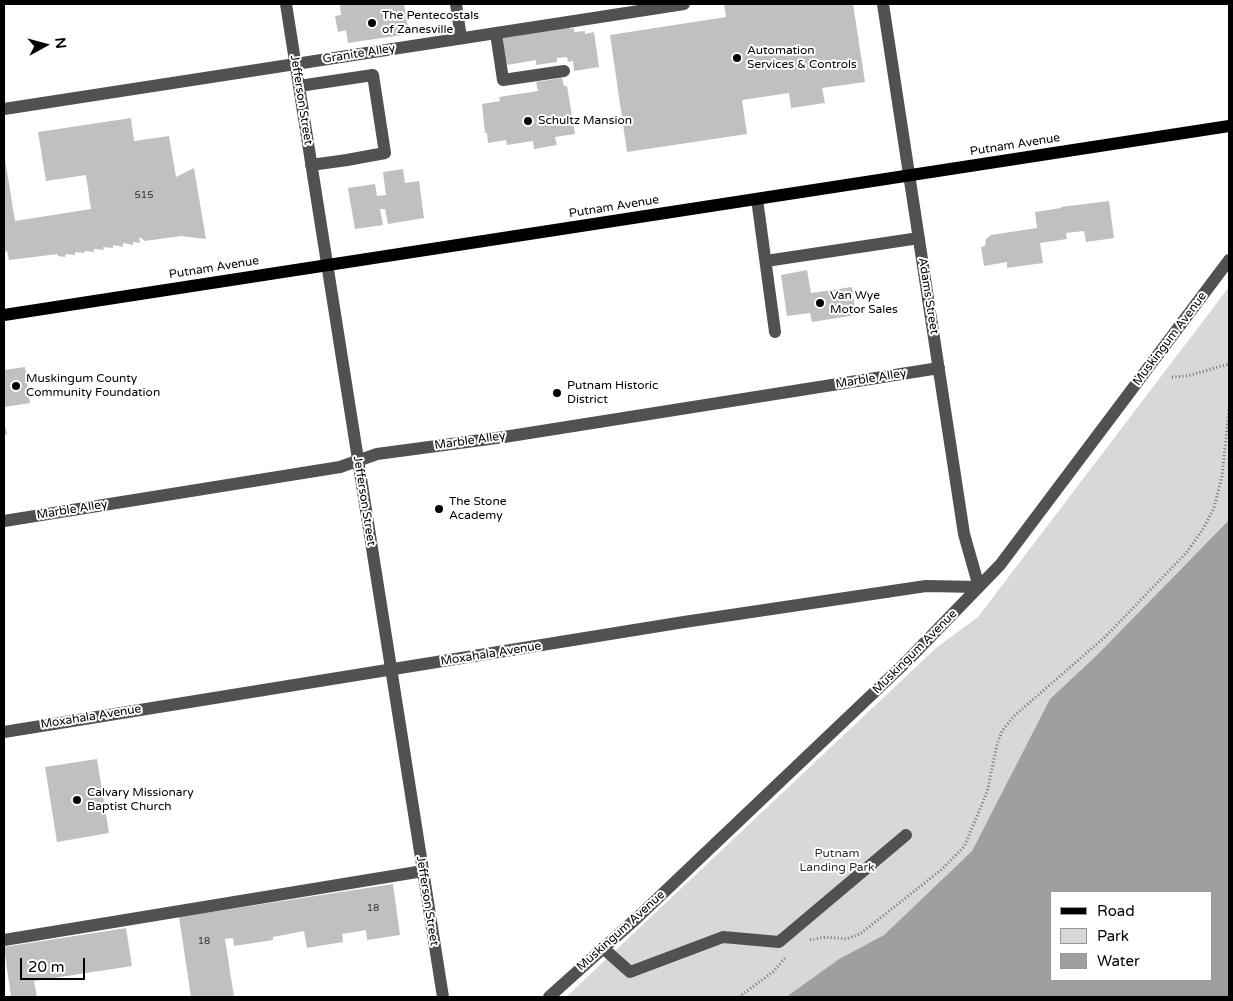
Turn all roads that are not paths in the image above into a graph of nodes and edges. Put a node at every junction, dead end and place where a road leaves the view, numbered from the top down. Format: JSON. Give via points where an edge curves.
{"nodes":[{"id":1,"x":286,"y":4,"type":"edge"},
{"id":2,"x":456,"y":4,"type":"edge"},
{"id":3,"x":684,"y":4,"type":"edge"},
{"id":4,"x":883,"y":4,"type":"edge"},
{"id":5,"x":496,"y":33,"type":"junction"},
{"id":6,"x":461,"y":38,"type":"junction"},
{"id":7,"x":296,"y":64,"type":"junction"},
{"id":8,"x":564,"y":71,"type":"dead end"},
{"id":9,"x":299,"y":86,"type":"junction"},
{"id":10,"x":4,"y":109,"type":"edge"},
{"id":11,"x":1229,"y":126,"type":"edge"},
{"id":12,"x":311,"y":165,"type":"junction"},
{"id":13,"x":909,"y":175,"type":"junction"},
{"id":14,"x":757,"y":199,"type":"junction"},
{"id":15,"x":919,"y":238,"type":"junction"},
{"id":16,"x":1229,"y":260,"type":"edge"},
{"id":17,"x":766,"y":261,"type":"junction"},
{"id":18,"x":327,"y":265,"type":"junction"},
{"id":19,"x":4,"y":315,"type":"edge"},
{"id":20,"x":776,"y":332,"type":"dead end"},
{"id":21,"x":939,"y":368,"type":"junction"},
{"id":22,"x":358,"y":461,"type":"junction"},
{"id":23,"x":4,"y":521,"type":"edge"},
{"id":24,"x":979,"y":588,"type":"junction"},
{"id":25,"x":391,"y":670,"type":"junction"},
{"id":26,"x":4,"y":732,"type":"edge"},
{"id":27,"x":906,"y":835,"type":"dead end"},
{"id":28,"x":423,"y":871,"type":"junction"},
{"id":29,"x":4,"y":940,"type":"edge"},
{"id":30,"x":603,"y":948,"type":"junction"},
{"id":31,"x":443,"y":997,"type":"edge"},
{"id":32,"x":549,"y":997,"type":"edge"}],
"edges":[{"from":1,"to":7,"type":"street","name":"Jefferson Street"},
{"from":2,"to":6,"type":"street"},
{"from":3,"to":5,"type":"street","name":"Granite Alley"},
{"from":4,"to":13,"type":"street","name":"Adams Street"},
{"from":5,"to":6,"type":"street","name":"Granite Alley"},
{"from":5,"to":8,"type":"street","via":[[503,80]]},
{"from":6,"to":7,"type":"street","name":"Granite Alley"},
{"from":7,"to":9,"type":"street","name":"Jefferson Street"},
{"from":7,"to":10,"type":"street","name":"Granite Alley"},
{"from":9,"to":12,"type":"street","name":"Jefferson Street"},
{"from":9,"to":12,"type":"street","via":[[373,75],[385,152]]},
{"from":11,"to":13,"type":"main road","name":"Putnam Avenue"},
{"from":12,"to":18,"type":"street","name":"Jefferson Street"},
{"from":13,"to":14,"type":"main road","name":"Putnam Avenue"},
{"from":13,"to":15,"type":"street","name":"Adams Street"},
{"from":14,"to":17,"type":"street"},
{"from":14,"to":18,"type":"main road","name":"Putnam Avenue"},
{"from":15,"to":17,"type":"street"},
{"from":15,"to":21,"type":"street","name":"Adams Street"},
{"from":16,"to":24,"type":"street","name":"Muskingum Avenue","via":[[1000,565]]},
{"from":17,"to":20,"type":"street"},
{"from":18,"to":19,"type":"main road","name":"Putnam Avenue"},
{"from":18,"to":22,"type":"street","name":"Jefferson Street"},
{"from":21,"to":22,"type":"street","name":"Marble Alley","via":[[377,454]]},
{"from":21,"to":24,"type":"street","name":"Adams Street","via":[[964,534]]},
{"from":22,"to":23,"type":"street","name":"Marble Alley","via":[[340,468]]},
{"from":22,"to":25,"type":"street","name":"Jefferson Street"},
{"from":24,"to":25,"type":"street","name":"Moxahala Avenue","via":[[926,586]]},
{"from":24,"to":30,"type":"street","name":"Muskingum Avenue","via":[[905,664]]},
{"from":25,"to":26,"type":"street","name":"Moxahala Avenue"},
{"from":25,"to":28,"type":"street","name":"Jefferson Street"},
{"from":27,"to":30,"type":"street","via":[[779,942],[723,937],[630,972]]},
{"from":28,"to":29,"type":"street"},
{"from":28,"to":31,"type":"street","name":"Jefferson Street"},
{"from":30,"to":32,"type":"street","name":"Muskingum Avenue"}]}
